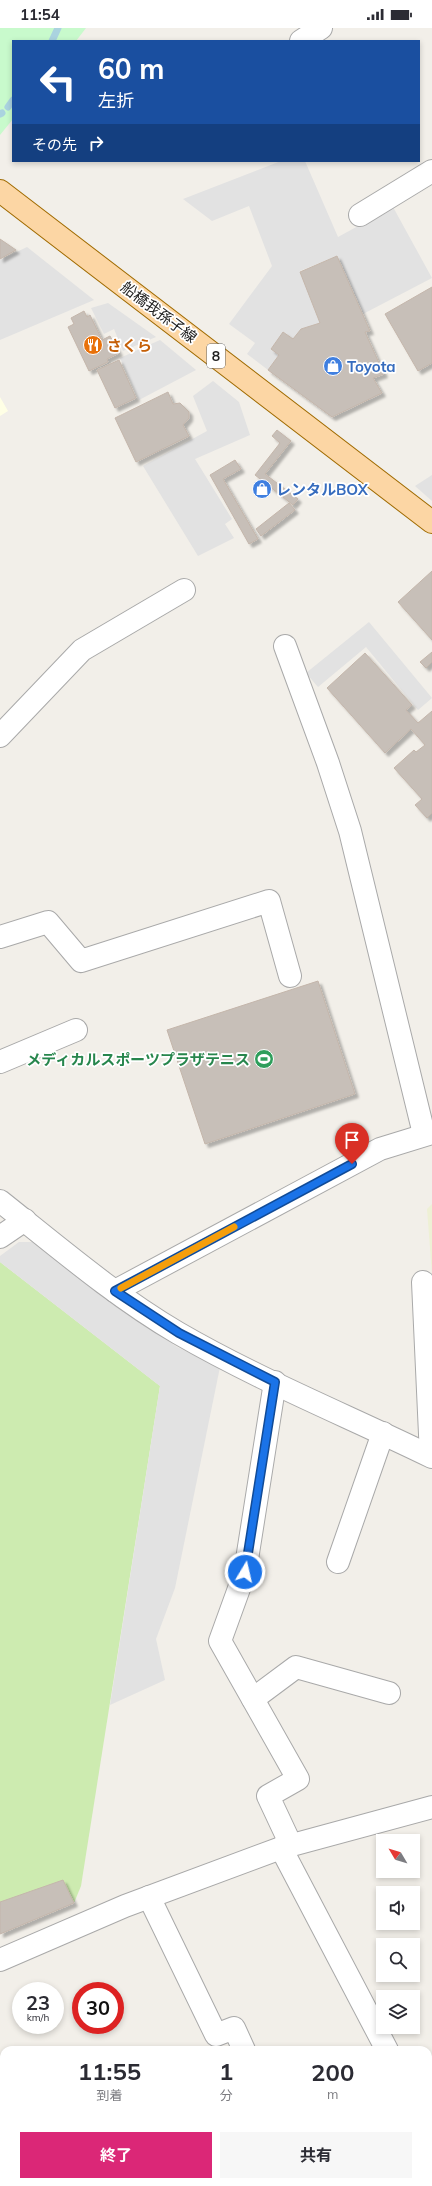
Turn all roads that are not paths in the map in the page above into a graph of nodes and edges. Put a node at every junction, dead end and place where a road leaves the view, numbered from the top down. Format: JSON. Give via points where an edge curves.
{"nodes":[{"id":1,"x":321,"y":28,"type":"edge"},
{"id":2,"x":303,"y":40,"type":"edge"},
{"id":3,"x":432,"y":171,"type":"edge"},
{"id":4,"x":0,"y":191,"type":"edge"},
{"id":5,"x":360,"y":215,"type":"dead end"},
{"id":6,"x":432,"y":522,"type":"edge"},
{"id":7,"x":184,"y":590,"type":"dead end"},
{"id":8,"x":285,"y":646,"type":"dead end"},
{"id":9,"x":0,"y":736,"type":"edge"},
{"id":10,"x":0,"y":937,"type":"edge"},
{"id":11,"x":290,"y":976,"type":"dead end"},
{"id":12,"x":76,"y":1030,"type":"dead end"},
{"id":13,"x":0,"y":1062,"type":"edge"},
{"id":14,"x":428,"y":1134,"type":"edge"},
{"id":15,"x":0,"y":1202,"type":"edge"},
{"id":16,"x":24,"y":1220,"type":"junction"},
{"id":17,"x":0,"y":1237,"type":"edge"},
{"id":18,"x":423,"y":1282,"type":"dead end"},
{"id":19,"x":115,"y":1291,"type":"junction"},
{"id":20,"x":275,"y":1382,"type":"junction"},
{"id":21,"x":383,"y":1433,"type":"junction"},
{"id":22,"x":432,"y":1456,"type":"edge"},
{"id":23,"x":338,"y":1562,"type":"dead end"},
{"id":24,"x":389,"y":1693,"type":"dead end"},
{"id":25,"x":253,"y":1699,"type":"junction"},
{"id":26,"x":432,"y":1807,"type":"edge"},
{"id":27,"x":286,"y":1846,"type":"junction"},
{"id":28,"x":149,"y":1897,"type":"junction"},
{"id":29,"x":0,"y":1960,"type":"edge"},
{"id":30,"x":242,"y":2046,"type":"edge"},
{"id":31,"x":385,"y":2046,"type":"edge"}],
"edges":[{"from":1,"to":2,"type":"street"},
{"from":3,"to":5,"type":"street"},
{"from":4,"to":6,"type":"main road","name":"船橋我孫子線","number":"8"},
{"from":7,"to":9,"type":"street","via":[[82,650]]},
{"from":8,"to":14,"type":"street","via":[[350,831]]},
{"from":10,"to":11,"type":"street","via":[[48,922],[81,961],[269,901]]},
{"from":12,"to":13,"type":"street"},
{"from":14,"to":19,"type":"street","via":[[380,1149]]},
{"from":15,"to":16,"type":"street"},
{"from":16,"to":17,"type":"street"},
{"from":16,"to":19,"type":"street"},
{"from":18,"to":22,"type":"street"},
{"from":19,"to":20,"type":"street","via":[[179,1333]]},
{"from":20,"to":21,"type":"street"},
{"from":20,"to":25,"type":"street","via":[[245,1572],[220,1641]]},
{"from":21,"to":22,"type":"street"},
{"from":21,"to":23,"type":"street"},
{"from":24,"to":25,"type":"street","via":[[296,1668]]},
{"from":25,"to":27,"type":"street","via":[[298,1779],[268,1796]]},
{"from":26,"to":27,"type":"street"},
{"from":27,"to":28,"type":"street"},
{"from":27,"to":31,"type":"street"},
{"from":28,"to":29,"type":"street"},
{"from":28,"to":30,"type":"street","via":[[216,2035],[234,2028]]}]}
